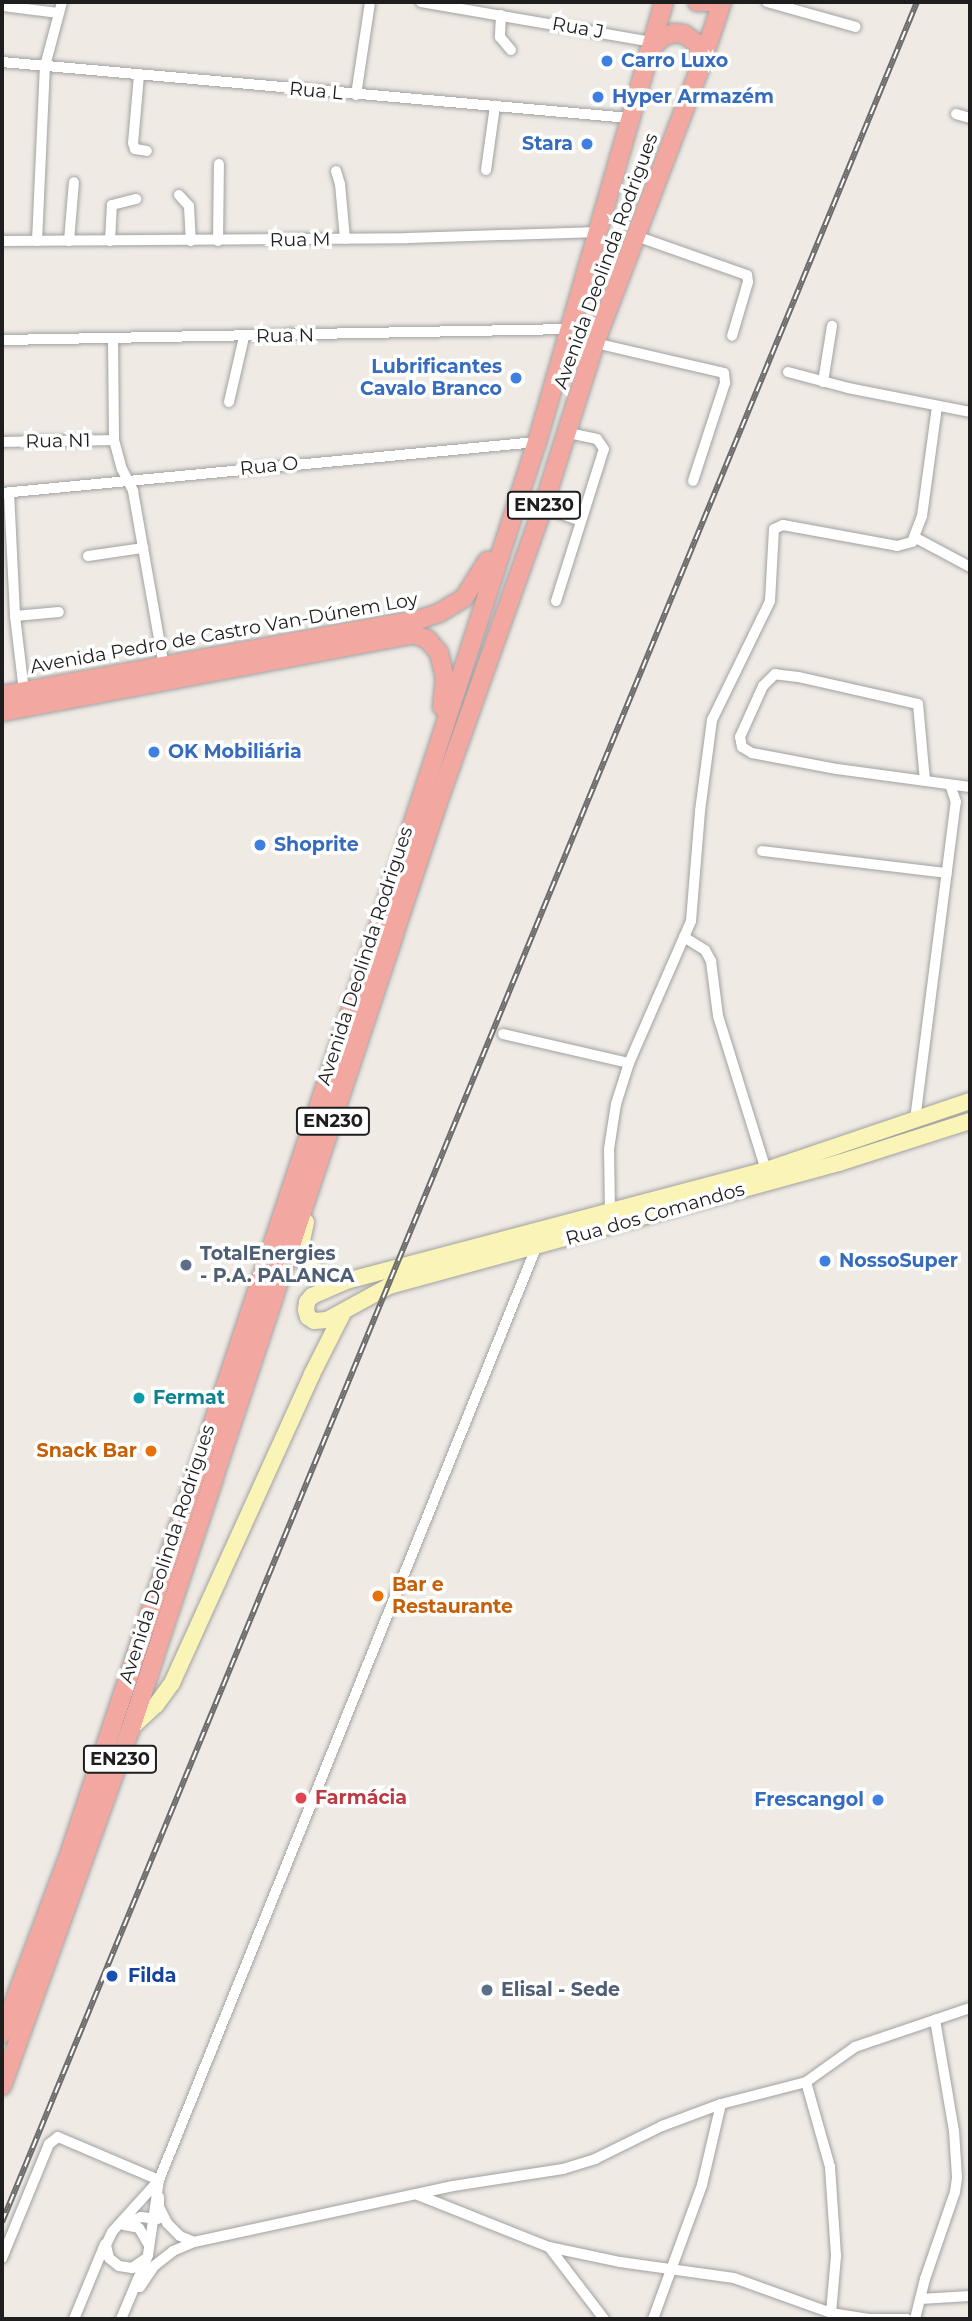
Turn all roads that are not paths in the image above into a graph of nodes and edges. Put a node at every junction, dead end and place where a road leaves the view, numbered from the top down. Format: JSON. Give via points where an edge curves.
{"nodes":[{"id":1,"x":62,"y":2,"type":"edge"},
{"id":2,"x":370,"y":2,"type":"edge"},
{"id":3,"x":421,"y":2,"type":"edge"},
{"id":4,"x":664,"y":2,"type":"edge"},
{"id":5,"x":697,"y":2,"type":"edge"},
{"id":6,"x":709,"y":2,"type":"edge"},
{"id":7,"x":722,"y":2,"type":"edge"},
{"id":8,"x":767,"y":2,"type":"edge"},
{"id":9,"x":2,"y":6,"type":"edge"},
{"id":10,"x":468,"y":6,"type":"edge"},
{"id":11,"x":58,"y":13,"type":"junction"},
{"id":12,"x":501,"y":15,"type":"junction"},
{"id":13,"x":856,"y":27,"type":"dead end"},
{"id":14,"x":650,"y":46,"type":"junction"},
{"id":15,"x":511,"y":50,"type":"dead end"},
{"id":16,"x":2,"y":62,"type":"edge"},
{"id":17,"x":45,"y":66,"type":"junction"},
{"id":18,"x":700,"y":68,"type":"junction"},
{"id":19,"x":138,"y":75,"type":"junction"},
{"id":20,"x":356,"y":95,"type":"junction"},
{"id":21,"x":495,"y":106,"type":"junction"},
{"id":22,"x":956,"y":114,"type":"dead end"},
{"id":23,"x":630,"y":118,"type":"junction"},
{"id":24,"x":970,"y":118,"type":"edge"},
{"id":25,"x":147,"y":151,"type":"dead end"},
{"id":26,"x":219,"y":164,"type":"dead end"},
{"id":27,"x":486,"y":170,"type":"dead end"},
{"id":28,"x":336,"y":171,"type":"dead end"},
{"id":29,"x":74,"y":182,"type":"dead end"},
{"id":30,"x":179,"y":195,"type":"dead end"},
{"id":31,"x":136,"y":199,"type":"dead end"},
{"id":32,"x":599,"y":232,"type":"junction"},
{"id":33,"x":636,"y":236,"type":"junction"},
{"id":34,"x":345,"y":239,"type":"junction"},
{"id":35,"x":2,"y":241,"type":"edge"},
{"id":36,"x":37,"y":241,"type":"junction"},
{"id":37,"x":69,"y":241,"type":"junction"},
{"id":38,"x":110,"y":241,"type":"junction"},
{"id":39,"x":191,"y":241,"type":"junction"},
{"id":40,"x":218,"y":241,"type":"junction"},
{"id":41,"x":832,"y":326,"type":"dead end"},
{"id":42,"x":569,"y":329,"type":"junction"},
{"id":43,"x":732,"y":336,"type":"dead end"},
{"id":44,"x":244,"y":337,"type":"junction"},
{"id":45,"x":113,"y":339,"type":"junction"},
{"id":46,"x":2,"y":340,"type":"edge"},
{"id":47,"x":595,"y":343,"type":"junction"},
{"id":48,"x":788,"y":372,"type":"dead end"},
{"id":49,"x":823,"y":382,"type":"junction"},
{"id":50,"x":229,"y":402,"type":"dead end"},
{"id":51,"x":937,"y":407,"type":"junction"},
{"id":52,"x":970,"y":412,"type":"edge"},
{"id":53,"x":568,"y":433,"type":"junction"},
{"id":54,"x":114,"y":440,"type":"junction"},
{"id":55,"x":2,"y":442,"type":"edge"},
{"id":56,"x":537,"y":442,"type":"junction"},
{"id":57,"x":128,"y":480,"type":"junction"},
{"id":58,"x":693,"y":481,"type":"dead end"},
{"id":59,"x":5,"y":493,"type":"edge"},
{"id":60,"x":516,"y":501,"type":"junction"},
{"id":61,"x":543,"y":507,"type":"junction"},
{"id":62,"x":581,"y":521,"type":"junction"},
{"id":63,"x":916,"y":538,"type":"junction"},
{"id":64,"x":143,"y":548,"type":"junction"},
{"id":65,"x":88,"y":556,"type":"dead end"},
{"id":66,"x":970,"y":567,"type":"edge"},
{"id":67,"x":7,"y":585,"type":"edge"},
{"id":68,"x":556,"y":601,"type":"dead end"},
{"id":69,"x":59,"y":612,"type":"dead end"},
{"id":70,"x":15,"y":617,"type":"junction"},
{"id":71,"x":164,"y":667,"type":"junction"},
{"id":72,"x":24,"y":691,"type":"junction"},
{"id":73,"x":2,"y":695,"type":"edge"},
{"id":74,"x":2,"y":712,"type":"edge"},
{"id":75,"x":440,"y":736,"type":"junction"},
{"id":76,"x":925,"y":781,"type":"junction"},
{"id":77,"x":950,"y":785,"type":"junction"},
{"id":78,"x":968,"y":787,"type":"edge"},
{"id":79,"x":956,"y":802,"type":"junction"},
{"id":80,"x":761,"y":851,"type":"dead end"},
{"id":81,"x":947,"y":873,"type":"junction"},
{"id":82,"x":684,"y":937,"type":"junction"},
{"id":83,"x":503,"y":1034,"type":"dead end"},
{"id":84,"x":629,"y":1063,"type":"junction"},
{"id":85,"x":970,"y":1101,"type":"edge"},
{"id":86,"x":915,"y":1120,"type":"junction"},
{"id":87,"x":970,"y":1121,"type":"edge"},
{"id":88,"x":318,"y":1169,"type":"junction"},
{"id":89,"x":766,"y":1170,"type":"junction"},
{"id":90,"x":610,"y":1212,"type":"junction"},
{"id":91,"x":536,"y":1248,"type":"junction"},
{"id":92,"x":349,"y":1280,"type":"junction"},
{"id":93,"x":343,"y":1313,"type":"junction"},
{"id":94,"x":131,"y":1728,"type":"junction"},
{"id":95,"x":9,"y":2003,"type":"edge"},
{"id":96,"x":970,"y":2008,"type":"edge"},
{"id":97,"x":935,"y":2020,"type":"junction"},
{"id":98,"x":2,"y":2034,"type":"edge"},
{"id":99,"x":807,"y":2082,"type":"junction"},
{"id":100,"x":2,"y":2086,"type":"edge"},
{"id":101,"x":721,"y":2104,"type":"junction"},
{"id":102,"x":159,"y":2180,"type":"junction"},
{"id":103,"x":418,"y":2195,"type":"junction"},
{"id":104,"x":153,"y":2217,"type":"junction"},
{"id":105,"x":167,"y":2222,"type":"junction"},
{"id":106,"x":118,"y":2227,"type":"junction"},
{"id":107,"x":108,"y":2238,"type":"junction"},
{"id":108,"x":194,"y":2242,"type":"junction"},
{"id":109,"x":549,"y":2247,"type":"junction"},
{"id":110,"x":148,"y":2251,"type":"junction"},
{"id":111,"x":2,"y":2258,"type":"edge"},
{"id":112,"x":673,"y":2270,"type":"junction"},
{"id":113,"x":970,"y":2296,"type":"edge"},
{"id":114,"x":920,"y":2299,"type":"junction"},
{"id":115,"x":812,"y":2307,"type":"junction"},
{"id":116,"x":126,"y":2308,"type":"junction"},
{"id":117,"x":831,"y":2313,"type":"junction"},
{"id":118,"x":74,"y":2319,"type":"edge"},
{"id":119,"x":121,"y":2319,"type":"edge"},
{"id":120,"x":604,"y":2319,"type":"edge"},
{"id":121,"x":653,"y":2319,"type":"edge"},
{"id":122,"x":808,"y":2319,"type":"edge"},
{"id":123,"x":869,"y":2319,"type":"edge"},
{"id":124,"x":907,"y":2319,"type":"edge"},
{"id":125,"x":915,"y":2319,"type":"edge"}],
"edges":[{"from":1,"to":11,"type":"street"},
{"from":2,"to":20,"type":"street"},
{"from":3,"to":10,"type":"street","name":"Rua J"},
{"from":4,"to":14,"type":"highway","name":"Avenida Deolinda Rodrigues","number":"EN230"},
{"from":5,"to":6,"type":"highway"},
{"from":7,"to":18,"type":"highway","name":"Avenida Deolinda Rodrigues","number":"EN230"},
{"from":8,"to":13,"type":"street"},
{"from":9,"to":11,"type":"street"},
{"from":10,"to":12,"type":"street","name":"Rua J"},
{"from":11,"to":17,"type":"street"},
{"from":12,"to":14,"type":"street","name":"Rua J"},
{"from":12,"to":15,"type":"street","via":[[500,37]]},
{"from":14,"to":18,"type":"highway","via":[[662,37],[684,34],[698,44]]},
{"from":14,"to":23,"type":"highway","name":"Avenida Deolinda Rodrigues","number":"EN230"},
{"from":16,"to":17,"type":"street","name":"Rua L"},
{"from":17,"to":19,"type":"street","name":"Rua L"},
{"from":17,"to":36,"type":"street"},
{"from":18,"to":33,"type":"highway","name":"Avenida Deolinda Rodrigues","number":"EN230"},
{"from":19,"to":20,"type":"street","name":"Rua L"},
{"from":19,"to":25,"type":"street","via":[[133,143],[135,149]]},
{"from":20,"to":21,"type":"street","name":"Rua L"},
{"from":21,"to":23,"type":"street","name":"Rua L"},
{"from":21,"to":27,"type":"street"},
{"from":22,"to":24,"type":"street"},
{"from":23,"to":32,"type":"highway","name":"Avenida Deolinda Rodrigues","number":"EN230"},
{"from":26,"to":40,"type":"street"},
{"from":28,"to":34,"type":"street"},
{"from":29,"to":37,"type":"street"},
{"from":30,"to":39,"type":"street","via":[[189,206]]},
{"from":31,"to":38,"type":"street","via":[[112,205]]},
{"from":32,"to":34,"type":"street","name":"Rua M"},
{"from":32,"to":42,"type":"highway","name":"Avenida Deolinda Rodrigues","number":"EN230"},
{"from":33,"to":43,"type":"street","via":[[747,275]]},
{"from":33,"to":47,"type":"highway","name":"Avenida Deolinda Rodrigues","number":"EN230"},
{"from":34,"to":40,"type":"street","name":"Rua M"},
{"from":35,"to":36,"type":"street","name":"Rua M"},
{"from":36,"to":37,"type":"street","name":"Rua M"},
{"from":37,"to":38,"type":"street","name":"Rua M"},
{"from":38,"to":39,"type":"street","name":"Rua M"},
{"from":39,"to":40,"type":"street","name":"Rua M"},
{"from":41,"to":49,"type":"street"},
{"from":42,"to":44,"type":"street","name":"Rua N"},
{"from":42,"to":56,"type":"highway","name":"Avenida Deolinda Rodrigues","number":"EN230"},
{"from":44,"to":45,"type":"street","name":"Rua N"},
{"from":44,"to":50,"type":"street"},
{"from":45,"to":46,"type":"street","name":"Rua N"},
{"from":45,"to":54,"type":"street"},
{"from":47,"to":53,"type":"highway","name":"Avenida Deolinda Rodrigues","number":"EN230"},
{"from":47,"to":58,"type":"street","via":[[724,373],[725,383]]},
{"from":48,"to":49,"type":"street"},
{"from":49,"to":51,"type":"street"},
{"from":51,"to":52,"type":"street"},
{"from":51,"to":63,"type":"street"},
{"from":53,"to":61,"type":"highway","name":"Avenida Deolinda Rodrigues","number":"EN230"},
{"from":53,"to":62,"type":"street","via":[[597,439],[604,449]]},
{"from":54,"to":55,"type":"street","name":"Rua N1"},
{"from":54,"to":57,"type":"street"},
{"from":56,"to":57,"type":"street","name":"Rua O"},
{"from":56,"to":60,"type":"highway","name":"Avenida Deolinda Rodrigues","number":"EN230"},
{"from":57,"to":59,"type":"street","name":"Rua O"},
{"from":57,"to":64,"type":"street"},
{"from":59,"to":67,"type":"street"},
{"from":60,"to":71,"type":"highway","name":"Avenida Pedro de Castro Van-Dúnem Loy","via":[[478,579],[464,598],[439,613]]},
{"from":60,"to":75,"type":"highway","name":"Avenida Deolinda Rodrigues","number":"EN230"},
{"from":61,"to":62,"type":"street"},
{"from":61,"to":88,"type":"highway","name":"Avenida Deolinda Rodrigues","number":"EN230","via":[[438,802]]},
{"from":62,"to":68,"type":"street"},
{"from":63,"to":66,"type":"street"},
{"from":63,"to":82,"type":"street","via":[[897,546],[783,525],[774,529],[770,601],[712,720],[694,905]]},
{"from":64,"to":65,"type":"street"},
{"from":64,"to":71,"type":"street"},
{"from":67,"to":70,"type":"street"},
{"from":69,"to":70,"type":"street"},
{"from":70,"to":72,"type":"street"},
{"from":71,"to":72,"type":"highway","name":"Avenida Pedro de Castro Van-Dúnem Loy"},
{"from":72,"to":73,"type":"highway","name":"Avenida Pedro de Castro Van-Dúnem Loy"},
{"from":74,"to":75,"type":"highway","name":"Avenida Pedro de Castro Van-Dúnem Loy","via":[[413,634],[434,645],[443,664]]},
{"from":75,"to":95,"type":"highway","name":"Avenida Deolinda Rodrigues","number":"EN230","via":[[71,1849]]},
{"from":76,"to":76,"type":"street","via":[[918,704],[775,674],[763,686],[740,737],[742,747],[752,752]]},
{"from":76,"to":77,"type":"street"},
{"from":77,"to":78,"type":"street"},
{"from":77,"to":79,"type":"street"},
{"from":78,"to":79,"type":"street"},
{"from":79,"to":81,"type":"street"},
{"from":80,"to":81,"type":"street"},
{"from":81,"to":86,"type":"street"},
{"from":82,"to":84,"type":"street"},
{"from":82,"to":89,"type":"street","via":[[705,950],[711,961],[718,1016]]},
{"from":83,"to":84,"type":"street"},
{"from":84,"to":90,"type":"street","via":[[611,1128]]},
{"from":85,"to":86,"type":"main road","name":"Rua dos Comandos"},
{"from":86,"to":89,"type":"main road","name":"Rua dos Comandos"},
{"from":87,"to":91,"type":"main road","name":"Rua dos Comandos","via":[[839,1163]]},
{"from":88,"to":92,"type":"main road","via":[[301,1247],[303,1258],[318,1274]]},
{"from":88,"to":94,"type":"highway","name":"Avenida Deolinda Rodrigues","number":"EN230"},
{"from":89,"to":90,"type":"main road","name":"Rua dos Comandos"},
{"from":90,"to":92,"type":"main road","name":"Rua dos Comandos"},
{"from":91,"to":93,"type":"main road","name":"Rua dos Comandos","via":[[382,1289]]},
{"from":91,"to":102,"type":"street"},
{"from":92,"to":93,"type":"main road","name":"Rua dos Comandos","via":[[307,1302],[308,1317],[314,1321]]},
{"from":93,"to":94,"type":"main road","via":[[172,1683]]},
{"from":94,"to":100,"type":"highway","name":"Avenida Deolinda Rodrigues","number":"EN230"},
{"from":95,"to":98,"type":"highway","name":"Avenida Deolinda Rodrigues","number":"EN230"},
{"from":96,"to":97,"type":"street"},
{"from":97,"to":99,"type":"street","via":[[850,2050]]},
{"from":97,"to":114,"type":"street","via":[[957,2177]]},
{"from":99,"to":101,"type":"street"},
{"from":99,"to":117,"type":"street","via":[[830,2167],[835,2256]]},
{"from":101,"to":103,"type":"street","via":[[563,2169]]},
{"from":101,"to":112,"type":"street","via":[[702,2185]]},
{"from":102,"to":104,"type":"street"},
{"from":102,"to":105,"type":"street","via":[[159,2207]]},
{"from":102,"to":106,"type":"street"},
{"from":102,"to":111,"type":"street","via":[[58,2137],[49,2144]]},
{"from":103,"to":108,"type":"street"},
{"from":103,"to":109,"type":"street"},
{"from":104,"to":105,"type":"street"},
{"from":104,"to":106,"type":"street"},
{"from":104,"to":110,"type":"street"},
{"from":105,"to":108,"type":"street","via":[[180,2236]]},
{"from":106,"to":107,"type":"street"},
{"from":106,"to":110,"type":"street","via":[[139,2228],[148,2240]]},
{"from":107,"to":110,"type":"street","via":[[106,2251],[119,2266],[139,2265]]},
{"from":107,"to":118,"type":"street"},
{"from":108,"to":116,"type":"street","via":[[154,2266]]},
{"from":109,"to":112,"type":"street"},
{"from":109,"to":120,"type":"street"},
{"from":110,"to":116,"type":"street"},
{"from":112,"to":115,"type":"street","via":[[758,2285]]},
{"from":112,"to":121,"type":"street"},
{"from":113,"to":114,"type":"street"},
{"from":114,"to":125,"type":"street"},
{"from":115,"to":117,"type":"street"},
{"from":115,"to":122,"type":"street"},
{"from":116,"to":119,"type":"street"},
{"from":117,"to":123,"type":"street"},
{"from":123,"to":124,"type":"street"}]}
